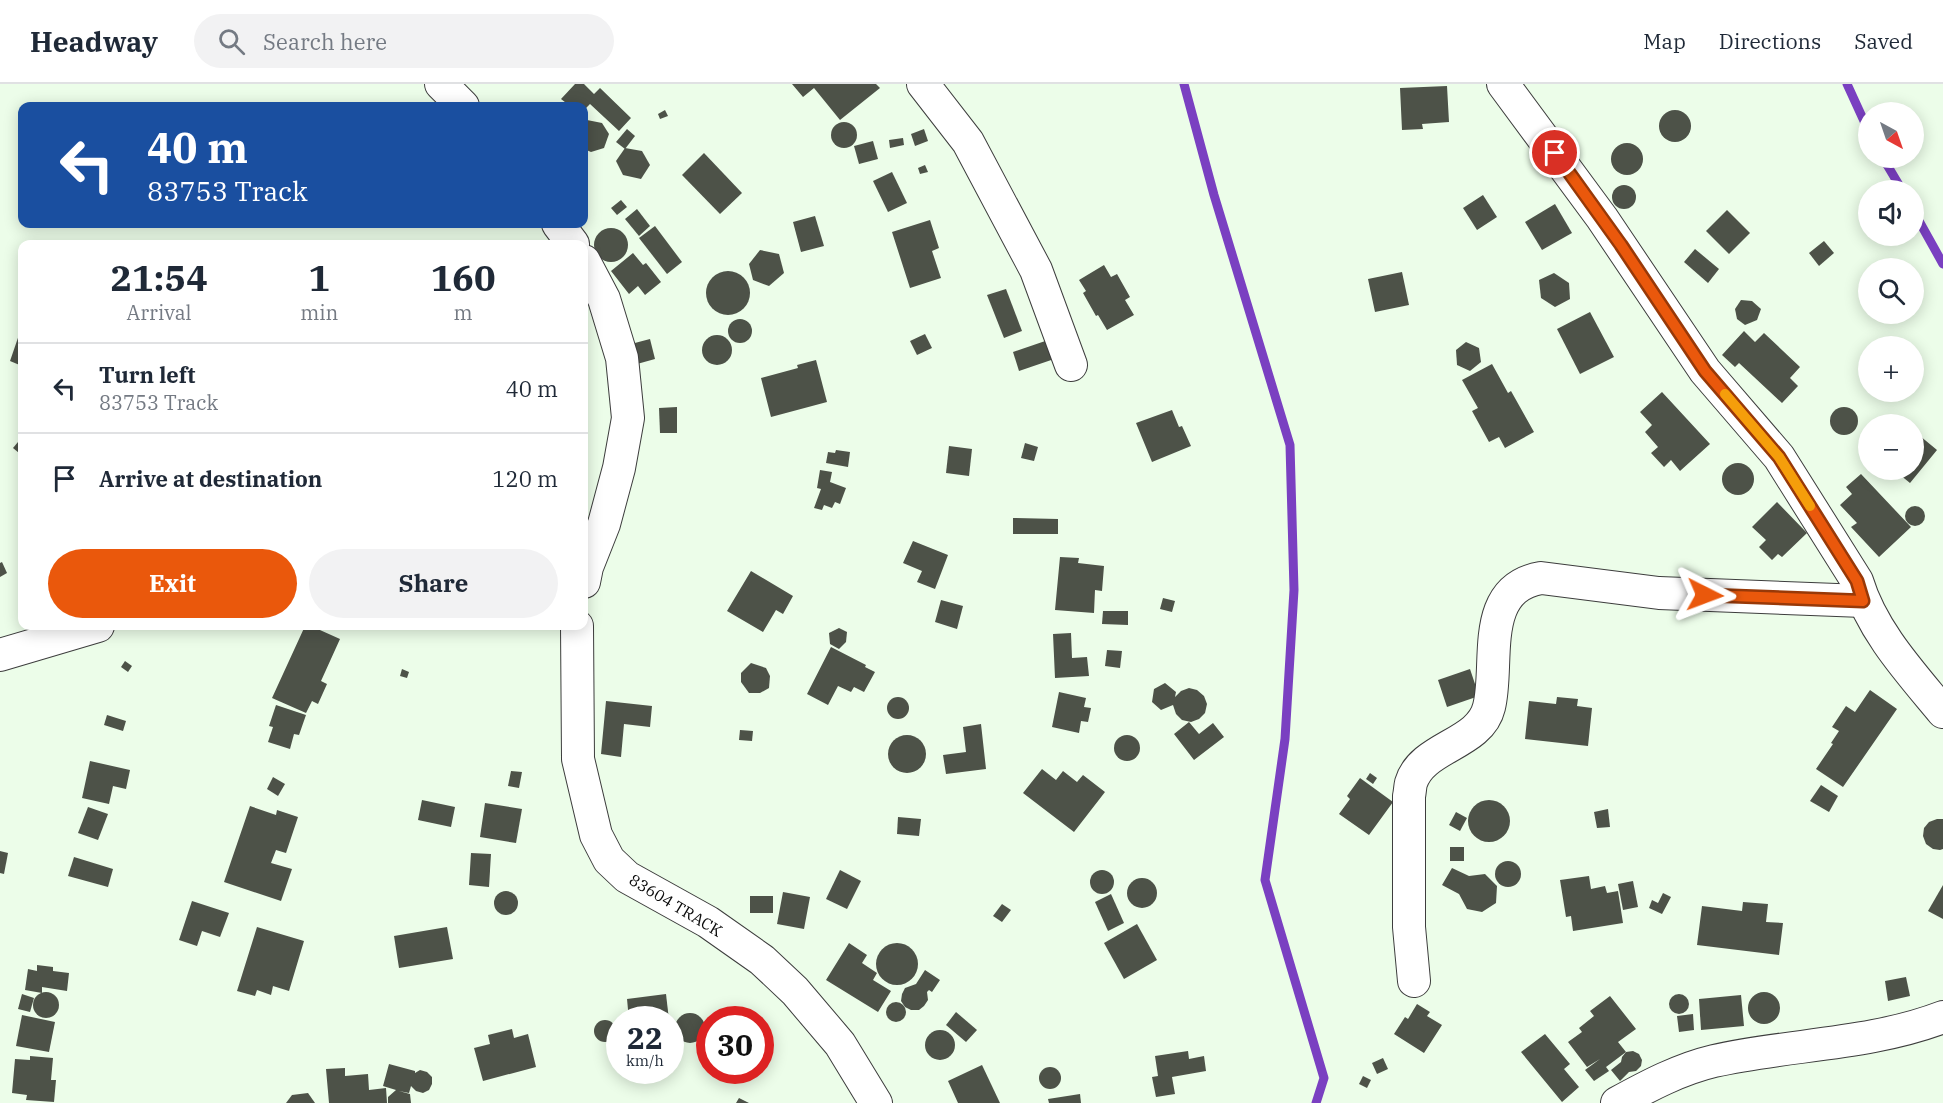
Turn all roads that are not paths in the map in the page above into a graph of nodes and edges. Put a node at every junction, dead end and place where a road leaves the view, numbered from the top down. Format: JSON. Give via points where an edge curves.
{"nodes":[{"id":1,"x":441,"y":84,"type":"edge"},
{"id":2,"x":923,"y":84,"type":"edge"},
{"id":3,"x":1503,"y":84,"type":"edge"},
{"id":4,"x":460,"y":102,"type":"edge"},
{"id":5,"x":588,"y":269,"type":"edge"},
{"id":6,"x":1071,"y":364,"type":"dead end"},
{"id":7,"x":588,"y":564,"type":"edge"},
{"id":8,"x":1863,"y":601,"type":"junction"},
{"id":9,"x":84,"y":630,"type":"edge"},
{"id":10,"x":577,"y":630,"type":"edge"},
{"id":11,"x":0,"y":655,"type":"edge"},
{"id":12,"x":1943,"y":712,"type":"edge"},
{"id":13,"x":1414,"y":981,"type":"dead end"},
{"id":14,"x":1943,"y":1017,"type":"edge"},
{"id":15,"x":876,"y":1103,"type":"edge"},
{"id":16,"x":1617,"y":1103,"type":"edge"}],
"edges":[{"from":1,"to":4,"type":"street"},
{"from":2,"to":6,"type":"street","via":[[974,152],[1036,270]]},
{"from":3,"to":8,"type":"street","via":[[1602,218],[1705,371],[1779,457],[1857,581]]},
{"from":5,"to":7,"type":"street","via":[[604,299],[622,358],[628,418],[604,524]]},
{"from":8,"to":12,"type":"street","via":[[1890,645]]},
{"from":8,"to":13,"type":"street","via":[[1659,593],[1541,578],[1517,587],[1500,609],[1489,708],[1482,721],[1471,733],[1426,762],[1411,781],[1409,927]]},
{"from":9,"to":11,"type":"street"},
{"from":10,"to":15,"type":"street","name":"83604 TRACK","via":[[578,759],[596,835],[609,860],[627,878],[708,922],[762,960],[795,991],[840,1044]]},
{"from":14,"to":16,"type":"street","via":[[1888,1034],[1712,1061],[1658,1081]]}]}
